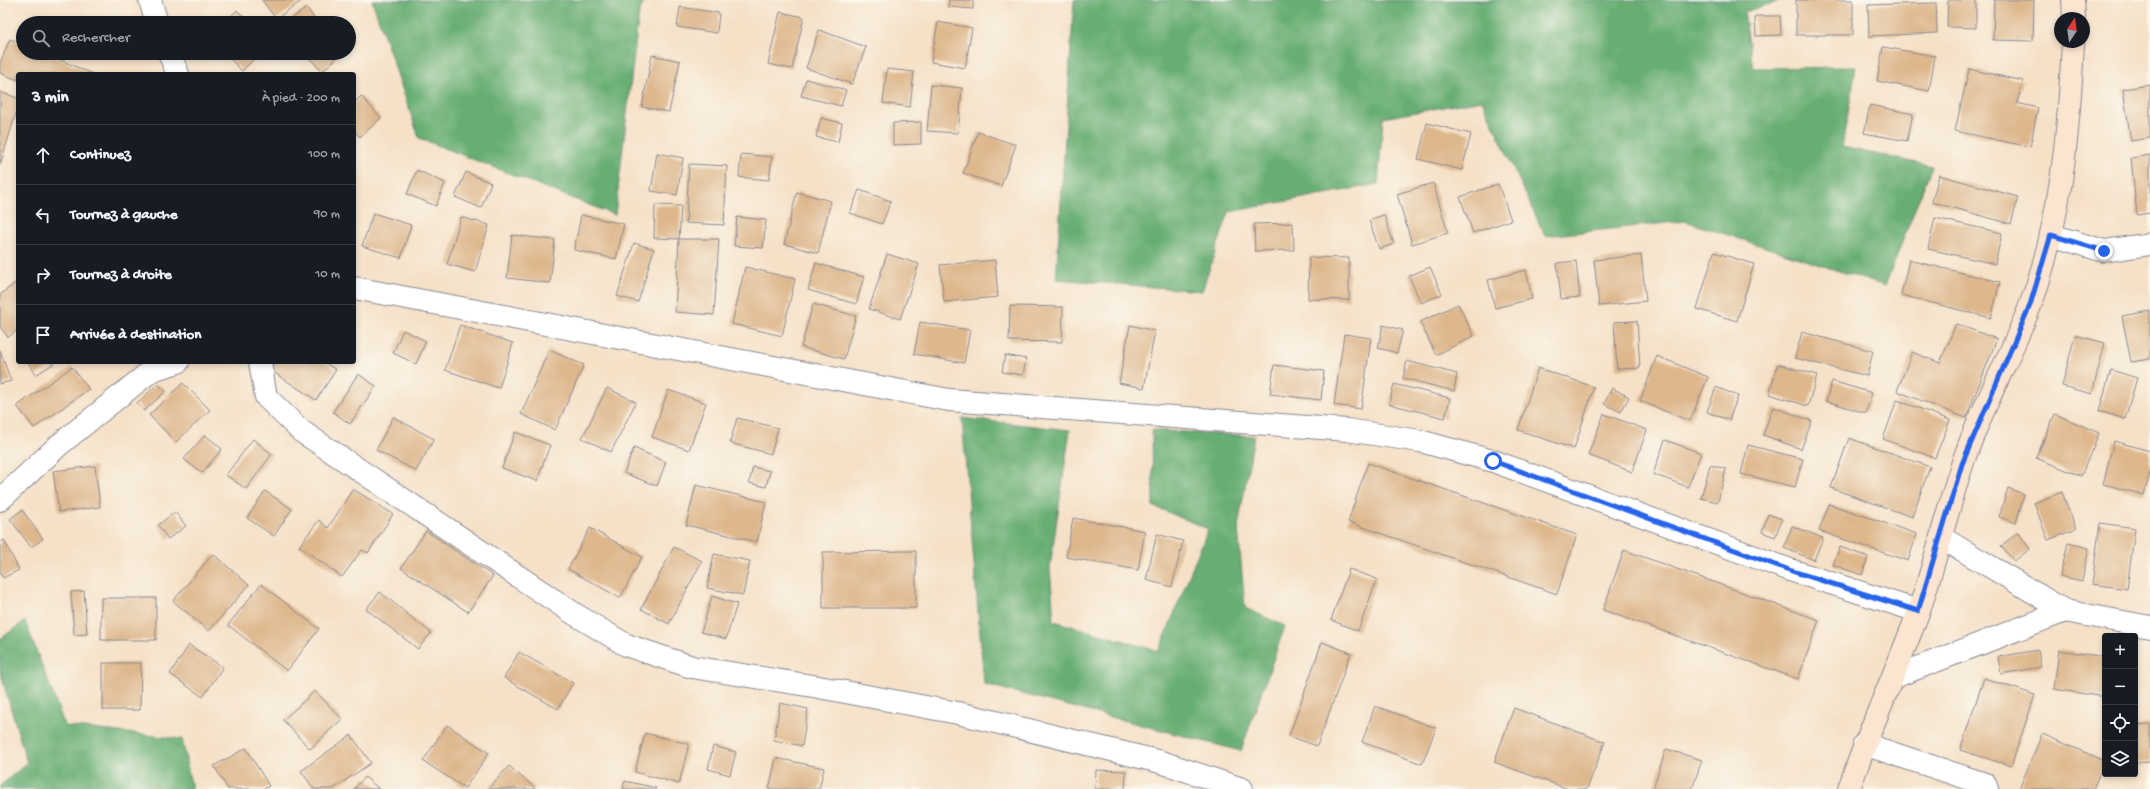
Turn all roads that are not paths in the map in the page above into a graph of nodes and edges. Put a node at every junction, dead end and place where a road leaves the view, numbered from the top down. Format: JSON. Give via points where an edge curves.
{"nodes":[{"id":1,"x":150,"y":0,"type":"edge"},
{"id":2,"x":2073,"y":0,"type":"edge"},
{"id":3,"x":2074,"y":12,"type":"edge"},
{"id":4,"x":155,"y":16,"type":"edge"},
{"id":5,"x":2073,"y":48,"type":"edge"},
{"id":6,"x":172,"y":60,"type":"edge"},
{"id":7,"x":177,"y":72,"type":"edge"},
{"id":8,"x":2051,"y":235,"type":"junction"},
{"id":9,"x":2150,"y":244,"type":"edge"},
{"id":10,"x":356,"y":288,"type":"edge"},
{"id":11,"x":172,"y":364,"type":"edge"},
{"id":12,"x":260,"y":364,"type":"edge"},
{"id":13,"x":0,"y":500,"type":"edge"},
{"id":14,"x":1942,"y":538,"type":"junction"},
{"id":15,"x":1918,"y":611,"type":"junction"},
{"id":16,"x":2065,"y":611,"type":"junction"},
{"id":17,"x":2150,"y":626,"type":"edge"},
{"id":18,"x":1894,"y":677,"type":"junction"},
{"id":19,"x":1864,"y":744,"type":"junction"},
{"id":20,"x":1242,"y":789,"type":"edge"},
{"id":21,"x":1849,"y":789,"type":"edge"},
{"id":22,"x":1987,"y":789,"type":"edge"}],
"edges":[{"from":1,"to":4,"type":"street"},
{"from":2,"to":3,"type":"main road"},
{"from":5,"to":8,"type":"main road","via":[[2070,97]]},
{"from":6,"to":7,"type":"street"},
{"from":8,"to":9,"type":"street","via":[[2104,251]]},
{"from":8,"to":14,"type":"main road","via":[[2030,305],[1962,464]]},
{"from":10,"to":15,"type":"street","via":[[949,400],[1347,430],[1420,441],[1493,461],[1792,571]]},
{"from":11,"to":13,"type":"street","via":[[152,370],[59,445]]},
{"from":12,"to":20,"type":"street","via":[[266,397],[301,430],[573,613],[626,645],[692,667],[958,713],[1161,762]]},
{"from":14,"to":15,"type":"main road"},
{"from":14,"to":16,"type":"street"},
{"from":15,"to":18,"type":"main road"},
{"from":16,"to":17,"type":"street"},
{"from":16,"to":18,"type":"street"},
{"from":18,"to":19,"type":"main road"},
{"from":19,"to":21,"type":"main road"},
{"from":19,"to":22,"type":"street","via":[[1985,784]]}]}
